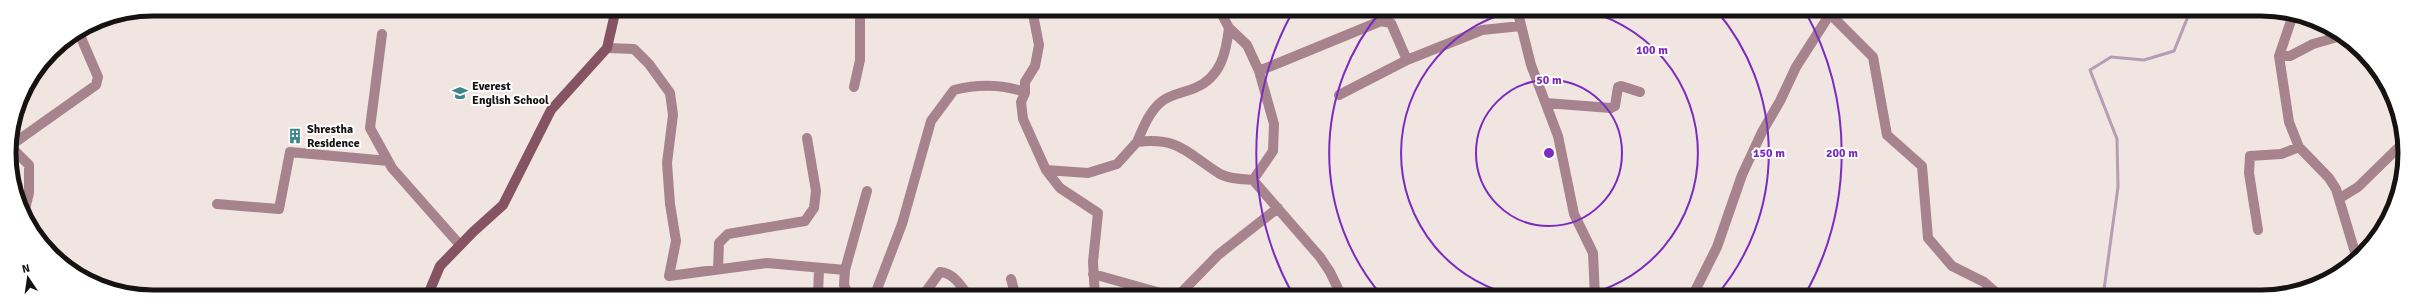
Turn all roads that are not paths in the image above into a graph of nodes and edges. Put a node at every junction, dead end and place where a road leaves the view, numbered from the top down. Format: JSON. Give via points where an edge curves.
{"nodes":[{"id":1,"x":614,"y":16,"type":"edge"},
{"id":2,"x":860,"y":16,"type":"edge"},
{"id":3,"x":1033,"y":16,"type":"edge"},
{"id":4,"x":1223,"y":16,"type":"edge"},
{"id":5,"x":1519,"y":16,"type":"edge"},
{"id":6,"x":1828,"y":16,"type":"edge"},
{"id":7,"x":1834,"y":16,"type":"edge"},
{"id":8,"x":2291,"y":20,"type":"edge"},
{"id":9,"x":1521,"y":26,"type":"junction"},
{"id":10,"x":1229,"y":28,"type":"junction"},
{"id":11,"x":382,"y":34,"type":"dead end"},
{"id":12,"x":81,"y":36,"type":"edge"},
{"id":13,"x":2335,"y":38,"type":"edge"},
{"id":14,"x":607,"y":48,"type":"junction"},
{"id":15,"x":2279,"y":56,"type":"junction"},
{"id":16,"x":1407,"y":60,"type":"junction"},
{"id":17,"x":1259,"y":71,"type":"junction"},
{"id":18,"x":854,"y":87,"type":"dead end"},
{"id":19,"x":1025,"y":92,"type":"junction"},
{"id":20,"x":1640,"y":92,"type":"dead end"},
{"id":21,"x":1339,"y":95,"type":"dead end"},
{"id":22,"x":1546,"y":104,"type":"junction"},
{"id":23,"x":806,"y":138,"type":"dead end"},
{"id":24,"x":16,"y":141,"type":"edge"},
{"id":25,"x":1137,"y":142,"type":"junction"},
{"id":26,"x":2299,"y":147,"type":"junction"},
{"id":27,"x":2398,"y":148,"type":"edge"},
{"id":28,"x":16,"y":152,"type":"edge"},
{"id":29,"x":388,"y":161,"type":"junction"},
{"id":30,"x":1046,"y":170,"type":"junction"},
{"id":31,"x":1253,"y":180,"type":"junction"},
{"id":32,"x":867,"y":191,"type":"dead end"},
{"id":33,"x":2340,"y":198,"type":"junction"},
{"id":34,"x":217,"y":204,"type":"dead end"},
{"id":35,"x":26,"y":205,"type":"edge"},
{"id":36,"x":1278,"y":208,"type":"junction"},
{"id":37,"x":2258,"y":230,"type":"dead end"},
{"id":38,"x":460,"y":245,"type":"junction"},
{"id":39,"x":2355,"y":252,"type":"edge"},
{"id":40,"x":819,"y":268,"type":"junction"},
{"id":41,"x":718,"y":269,"type":"junction"},
{"id":42,"x":845,"y":270,"type":"junction"},
{"id":43,"x":1093,"y":274,"type":"junction"},
{"id":44,"x":1011,"y":279,"type":"dead end"},
{"id":45,"x":430,"y":290,"type":"edge"},
{"id":46,"x":818,"y":290,"type":"edge"},
{"id":47,"x":846,"y":290,"type":"edge"},
{"id":48,"x":877,"y":290,"type":"edge"},
{"id":49,"x":927,"y":290,"type":"edge"},
{"id":50,"x":963,"y":290,"type":"edge"},
{"id":51,"x":1014,"y":290,"type":"edge"},
{"id":52,"x":1094,"y":290,"type":"edge"},
{"id":53,"x":1151,"y":290,"type":"edge"},
{"id":54,"x":1183,"y":290,"type":"edge"},
{"id":55,"x":1339,"y":290,"type":"edge"},
{"id":56,"x":1595,"y":290,"type":"edge"},
{"id":57,"x":1695,"y":290,"type":"edge"},
{"id":58,"x":1993,"y":290,"type":"edge"}],
"edges":[{"from":1,"to":14,"type":"main road"},
{"from":2,"to":18,"type":"street","via":[[860,60]]},
{"from":3,"to":19,"type":"street","via":[[1039,45],[1035,66],[1025,82]]},
{"from":4,"to":10,"type":"street"},
{"from":5,"to":9,"type":"street"},
{"from":6,"to":57,"type":"street","via":[[1796,67],[1762,132],[1742,175],[1716,247]]},
{"from":7,"to":58,"type":"street","via":[[1872,57],[1887,135],[1922,166],[1928,238],[1952,266],[1984,282]]},
{"from":8,"to":15,"type":"street"},
{"from":9,"to":16,"type":"street","via":[[1482,30]]},
{"from":9,"to":22,"type":"street","via":[[1531,65]]},
{"from":10,"to":17,"type":"street","via":[[1247,45]]},
{"from":10,"to":25,"type":"street","via":[[1226,54],[1217,72],[1195,88],[1161,102],[1150,114]]},
{"from":11,"to":29,"type":"street","via":[[370,128]]},
{"from":12,"to":24,"type":"street","via":[[98,77],[96,85]]},
{"from":13,"to":15,"type":"street","via":[[2313,44],[2290,56]]},
{"from":14,"to":38,"type":"main road","via":[[551,110],[503,205]]},
{"from":14,"to":41,"type":"street","via":[[634,49],[649,64],[670,93],[673,114],[667,163],[676,241],[669,276]]},
{"from":15,"to":26,"type":"street","via":[[2289,122]]},
{"from":16,"to":17,"type":"street","via":[[1391,23],[1381,21]]},
{"from":16,"to":21,"type":"street"},
{"from":17,"to":31,"type":"street","via":[[1274,124],[1273,151]]},
{"from":19,"to":30,"type":"street","via":[[1021,102],[1023,118]]},
{"from":19,"to":48,"type":"street","via":[[1007,86],[992,85],[954,90],[931,121],[902,224]]},
{"from":20,"to":22,"type":"street","via":[[1618,87],[1615,106],[1611,108]]},
{"from":22,"to":56,"type":"street","via":[[1558,136],[1574,214],[1593,253]]},
{"from":23,"to":41,"type":"street","via":[[816,191],[814,208],[805,221],[728,234],[719,243]]},
{"from":25,"to":30,"type":"street","via":[[1117,164],[1088,173]]},
{"from":25,"to":31,"type":"street","via":[[1157,139],[1197,156],[1218,173]]},
{"from":26,"to":33,"type":"street","via":[[2329,178]]},
{"from":26,"to":37,"type":"street","via":[[2281,154],[2250,156],[2249,174]]},
{"from":27,"to":33,"type":"street","via":[[2358,187]]},
{"from":28,"to":35,"type":"street","via":[[29,166],[29,193]]},
{"from":29,"to":34,"type":"street","via":[[290,152],[279,209]]},
{"from":29,"to":38,"type":"street"},
{"from":30,"to":43,"type":"street","via":[[1060,188],[1098,213]]},
{"from":31,"to":36,"type":"street"},
{"from":32,"to":42,"type":"street"},
{"from":33,"to":39,"type":"street"},
{"from":36,"to":54,"type":"street","via":[[1218,255]]},
{"from":36,"to":55,"type":"street","via":[[1330,272]]},
{"from":38,"to":45,"type":"main road","via":[[440,266]]},
{"from":40,"to":41,"type":"street","via":[[767,262]]},
{"from":40,"to":42,"type":"street"},
{"from":40,"to":46,"type":"street"},
{"from":42,"to":47,"type":"street"},
{"from":43,"to":52,"type":"street"},
{"from":43,"to":53,"type":"street"},
{"from":44,"to":51,"type":"street"},
{"from":49,"to":50,"type":"street","via":[[940,272],[955,278]]}]}
